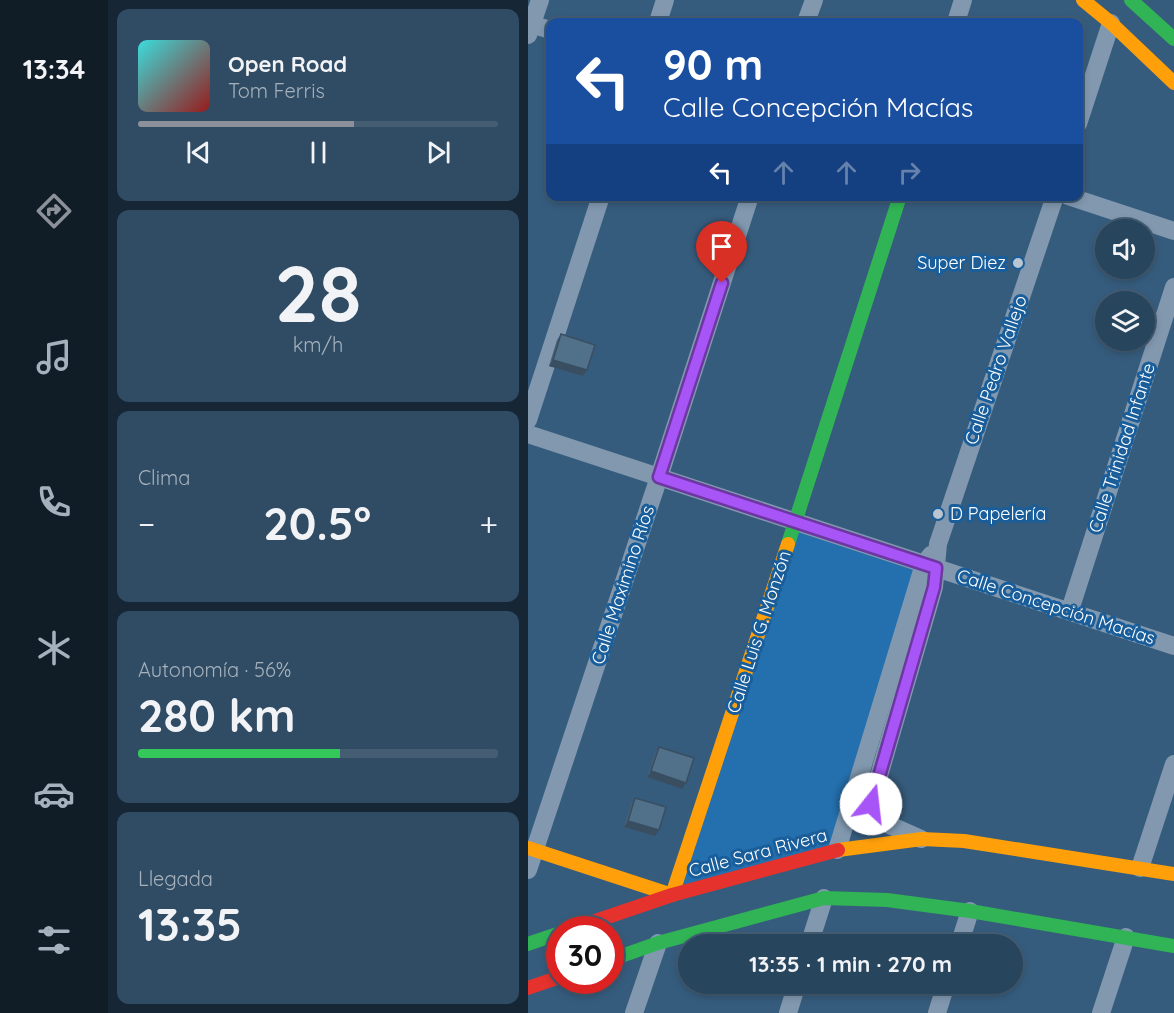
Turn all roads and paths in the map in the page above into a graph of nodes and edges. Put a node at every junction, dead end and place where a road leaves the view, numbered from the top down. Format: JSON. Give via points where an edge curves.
{"nodes":[{"id":1,"x":665,"y":0,"type":"edge"},
{"id":2,"x":814,"y":0,"type":"edge"},
{"id":3,"x":963,"y":0,"type":"edge"},
{"id":4,"x":1083,"y":0,"type":"edge"},
{"id":5,"x":1131,"y":0,"type":"edge"},
{"id":6,"x":532,"y":18,"type":"edge"},
{"id":7,"x":658,"y":18,"type":"edge"},
{"id":8,"x":807,"y":18,"type":"edge"},
{"id":9,"x":957,"y":18,"type":"edge"},
{"id":10,"x":1111,"y":23,"type":"junction"},
{"id":11,"x":546,"y":27,"type":"edge"},
{"id":12,"x":1174,"y":39,"type":"edge"},
{"id":13,"x":1174,"y":83,"type":"edge"},
{"id":14,"x":1083,"y":108,"type":"edge"},
{"id":15,"x":599,"y":201,"type":"edge"},
{"id":16,"x":748,"y":201,"type":"edge"},
{"id":17,"x":898,"y":201,"type":"edge"},
{"id":18,"x":1053,"y":201,"type":"edge"},
{"id":19,"x":1083,"y":201,"type":"edge"},
{"id":20,"x":1174,"y":231,"type":"edge"},
{"id":21,"x":1174,"y":287,"type":"edge"},
{"id":22,"x":528,"y":420,"type":"edge"},
{"id":23,"x":528,"y":434,"type":"edge"},
{"id":24,"x":659,"y":477,"type":"junction"},
{"id":25,"x":795,"y":523,"type":"junction"},
{"id":26,"x":930,"y":566,"type":"junction"},
{"id":27,"x":1070,"y":610,"type":"junction"},
{"id":28,"x":1174,"y":646,"type":"edge"},
{"id":29,"x":1174,"y":764,"type":"edge"},
{"id":30,"x":922,"y":839,"type":"junction"},
{"id":31,"x":531,"y":850,"type":"edge"},
{"id":32,"x":837,"y":850,"type":"junction"},
{"id":33,"x":1140,"y":868,"type":"junction"},
{"id":34,"x":528,"y":870,"type":"edge"},
{"id":35,"x":1174,"y":874,"type":"edge"},
{"id":36,"x":672,"y":895,"type":"junction"},
{"id":37,"x":824,"y":898,"type":"junction"},
{"id":38,"x":970,"y":911,"type":"junction"},
{"id":39,"x":610,"y":916,"type":"edge"},
{"id":40,"x":813,"y":934,"type":"edge"},
{"id":41,"x":963,"y":934,"type":"edge"},
{"id":42,"x":1126,"y":937,"type":"junction"},
{"id":43,"x":546,"y":938,"type":"edge"},
{"id":44,"x":658,"y":943,"type":"junction"},
{"id":45,"x":528,"y":944,"type":"edge"},
{"id":46,"x":1174,"y":946,"type":"edge"},
{"id":47,"x":624,"y":955,"type":"edge"},
{"id":48,"x":546,"y":982,"type":"edge"},
{"id":49,"x":528,"y":988,"type":"edge"},
{"id":50,"x":794,"y":994,"type":"edge"},
{"id":51,"x":943,"y":994,"type":"edge"},
{"id":52,"x":634,"y":1013,"type":"edge"},
{"id":53,"x":788,"y":1013,"type":"edge"},
{"id":54,"x":937,"y":1013,"type":"edge"},
{"id":55,"x":1101,"y":1013,"type":"edge"}],
"edges":[{"from":1,"to":7,"type":"street"},
{"from":2,"to":8,"type":"street"},
{"from":3,"to":9,"type":"street"},
{"from":4,"to":10,"type":"main road"},
{"from":5,"to":12,"type":"main road"},
{"from":6,"to":11,"type":"street"},
{"from":10,"to":13,"type":"main road"},
{"from":10,"to":14,"type":"street"},
{"from":15,"to":22,"type":"street"},
{"from":16,"to":24,"type":"street","name":"Calle Maximino Ríos"},
{"from":17,"to":25,"type":"main road","name":"Calle Luis G. Monzón"},
{"from":18,"to":26,"type":"street","name":"Calle Pedro Vallejo"},
{"from":19,"to":20,"type":"street"},
{"from":21,"to":27,"type":"street","name":"Calle Trinidad Infante"},
{"from":23,"to":24,"type":"street","name":"Calle Concepción Macías"},
{"from":24,"to":25,"type":"street","name":"Calle Concepción Macías"},
{"from":24,"to":31,"type":"street","name":"Calle Maximino Ríos"},
{"from":25,"to":26,"type":"street","name":"Calle Concepción Macías"},
{"from":25,"to":36,"type":"main road","name":"Calle Luis G. Monzón"},
{"from":26,"to":27,"type":"street","name":"Calle Concepción Macías"},
{"from":26,"to":30,"type":"street","name":"Calle Pedro Vallejo","via":[[934,587],[871,804],[885,823]]},
{"from":26,"to":32,"type":"street","name":"Calle Pedro Vallejo"},
{"from":27,"to":28,"type":"street","name":"Calle Concepción Macías"},
{"from":29,"to":33,"type":"street"},
{"from":30,"to":32,"type":"main road","name":"Calle Sara Rivera"},
{"from":30,"to":33,"type":"main road","name":"Calle Sara Rivera","via":[[964,841]]},
{"from":31,"to":34,"type":"street","name":"Calle Maximino Ríos"},
{"from":31,"to":36,"type":"main road"},
{"from":32,"to":36,"type":"main road","name":"Calle Sara Rivera"},
{"from":33,"to":35,"type":"main road","name":"Calle Sara Rivera"},
{"from":36,"to":39,"type":"main road","name":"Calle Sara Rivera"},
{"from":37,"to":38,"type":"main road","via":[[887,900]]},
{"from":37,"to":40,"type":"street"},
{"from":37,"to":44,"type":"main road"},
{"from":38,"to":41,"type":"street"},
{"from":38,"to":42,"type":"main road"},
{"from":42,"to":46,"type":"main road"},
{"from":42,"to":55,"type":"street"},
{"from":43,"to":45,"type":"main road"},
{"from":44,"to":47,"type":"main road"},
{"from":44,"to":52,"type":"street"},
{"from":48,"to":49,"type":"main road"},
{"from":50,"to":53,"type":"street"},
{"from":51,"to":54,"type":"street"}]}
